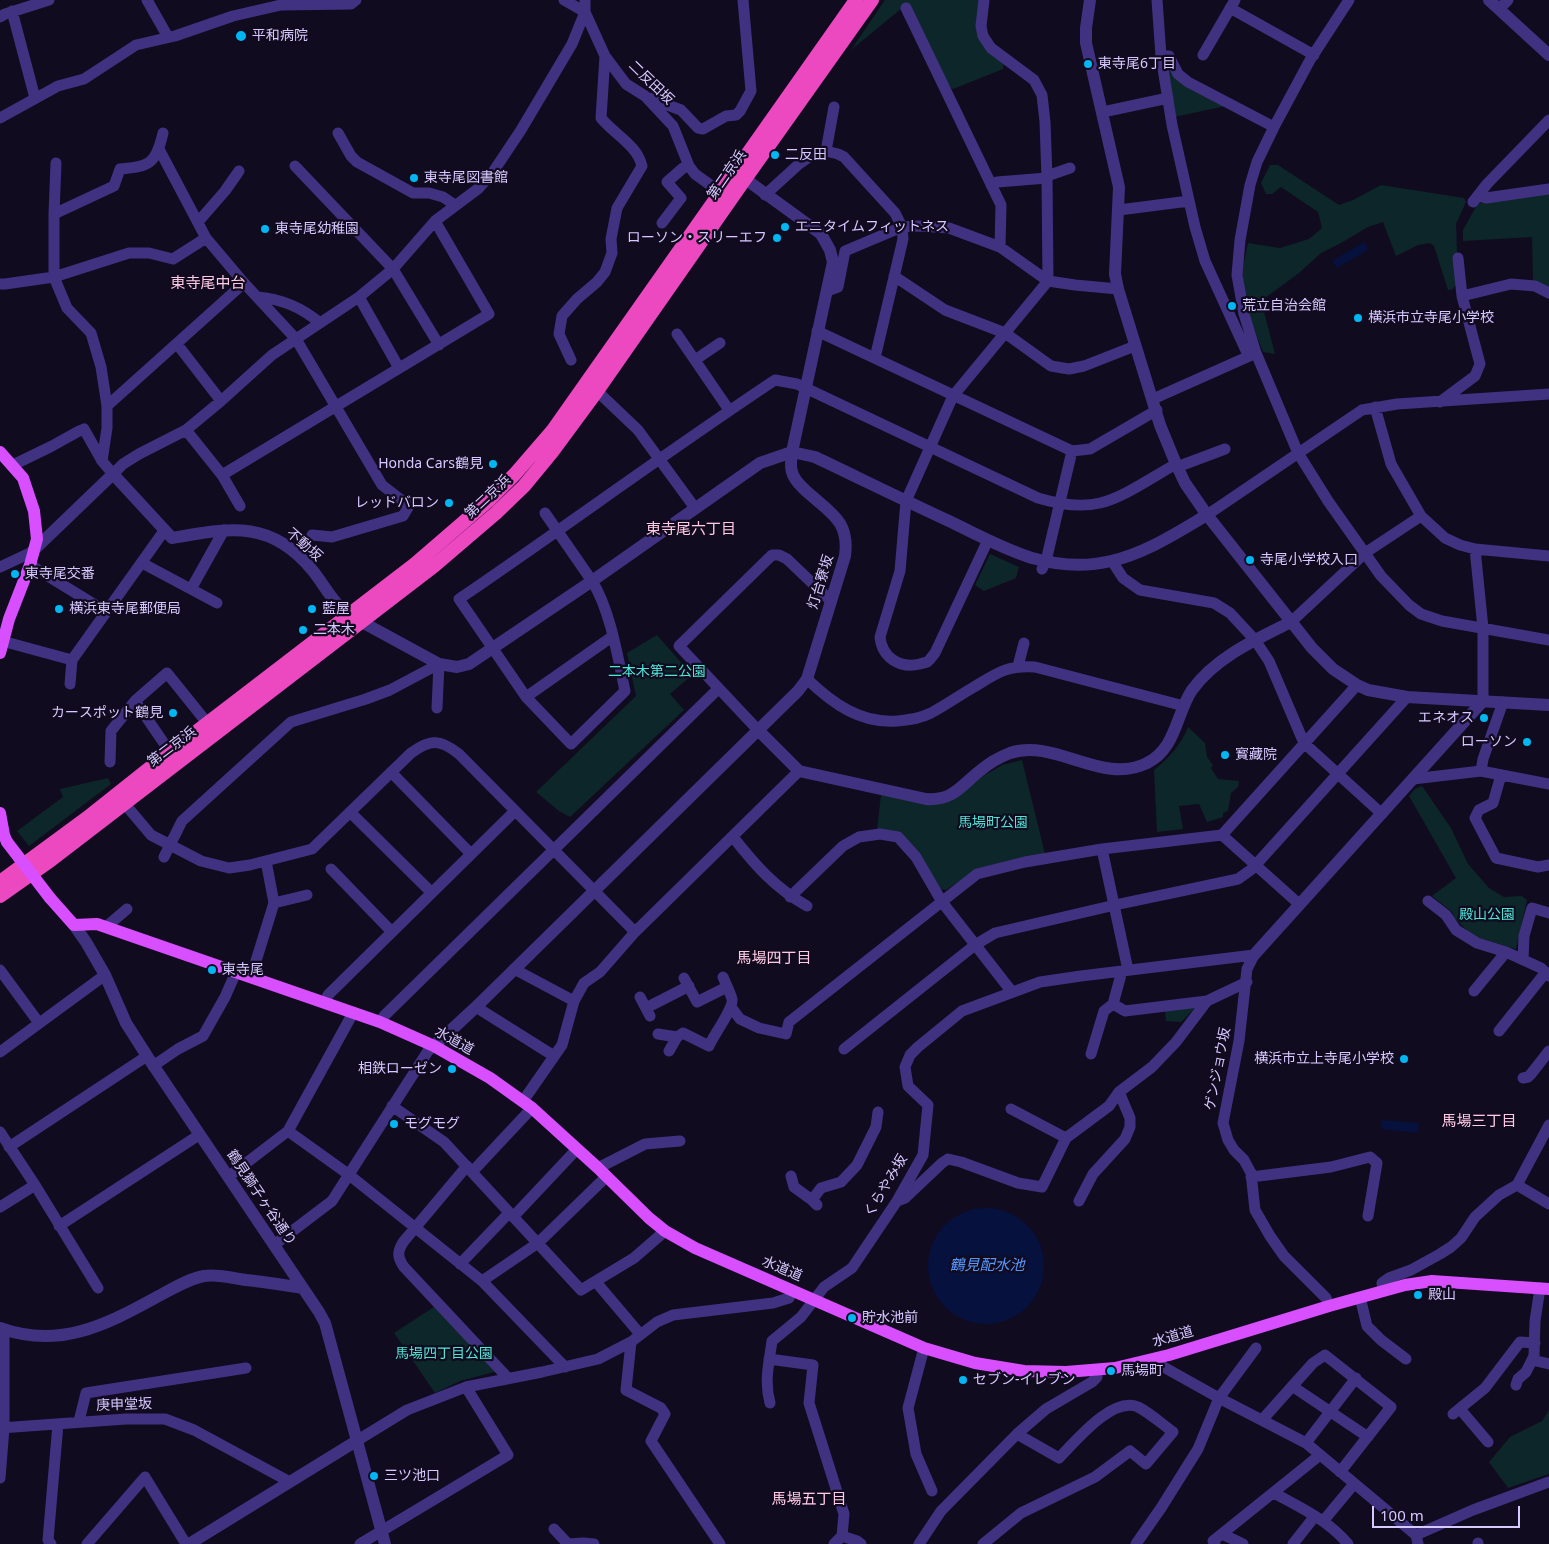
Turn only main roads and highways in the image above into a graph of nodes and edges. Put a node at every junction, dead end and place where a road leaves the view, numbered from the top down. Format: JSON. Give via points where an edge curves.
{"nodes":[{"id":1,"x":856,"y":0,"type":"edge"},
{"id":2,"x":872,"y":0,"type":"edge"},
{"id":3,"x":740,"y":175,"type":"junction"},
{"id":4,"x":0,"y":452,"type":"edge"},
{"id":5,"x":356,"y":618,"type":"junction"},
{"id":6,"x":1,"y":647,"type":"edge"},
{"id":7,"x":0,"y":813,"type":"edge"},
{"id":8,"x":3,"y":838,"type":"edge"},
{"id":9,"x":0,"y":882,"type":"edge"},
{"id":10,"x":0,"y":896,"type":"edge"},
{"id":11,"x":74,"y":925,"type":"joint"},
{"id":12,"x":1544,"y":1289,"type":"edge"}],
"edges":[{"from":1,"to":3,"type":"highway","name":"第二京浜"},
{"from":2,"to":3,"type":"highway","name":"第二京浜"},
{"from":3,"to":5,"type":"highway","name":"第二京浜","via":[[720,192],[553,430],[515,474]]},
{"from":3,"to":5,"type":"highway","name":"第二京浜","via":[[597,391],[535,472],[496,513],[434,566]]},
{"from":4,"to":6,"type":"main road","via":[[23,478],[34,511],[38,539]]},
{"from":5,"to":9,"type":"highway","name":"第二京浜","via":[[170,752]]},
{"from":5,"to":10,"type":"highway","name":"第二京浜","via":[[124,803]]},
{"from":7,"to":8,"type":"main road"},
{"from":8,"to":11,"type":"main road","name":"鶴見獅子ヶ谷通り","bridge":true},
{"from":11,"to":12,"type":"main road","name":"水道道","via":[[98,924],[380,1022],[434,1046],[490,1078],[527,1105],[665,1231],[695,1248],[924,1348],[975,1363],[1024,1371],[1097,1370],[1158,1358],[1383,1290],[1432,1281]]}]}
